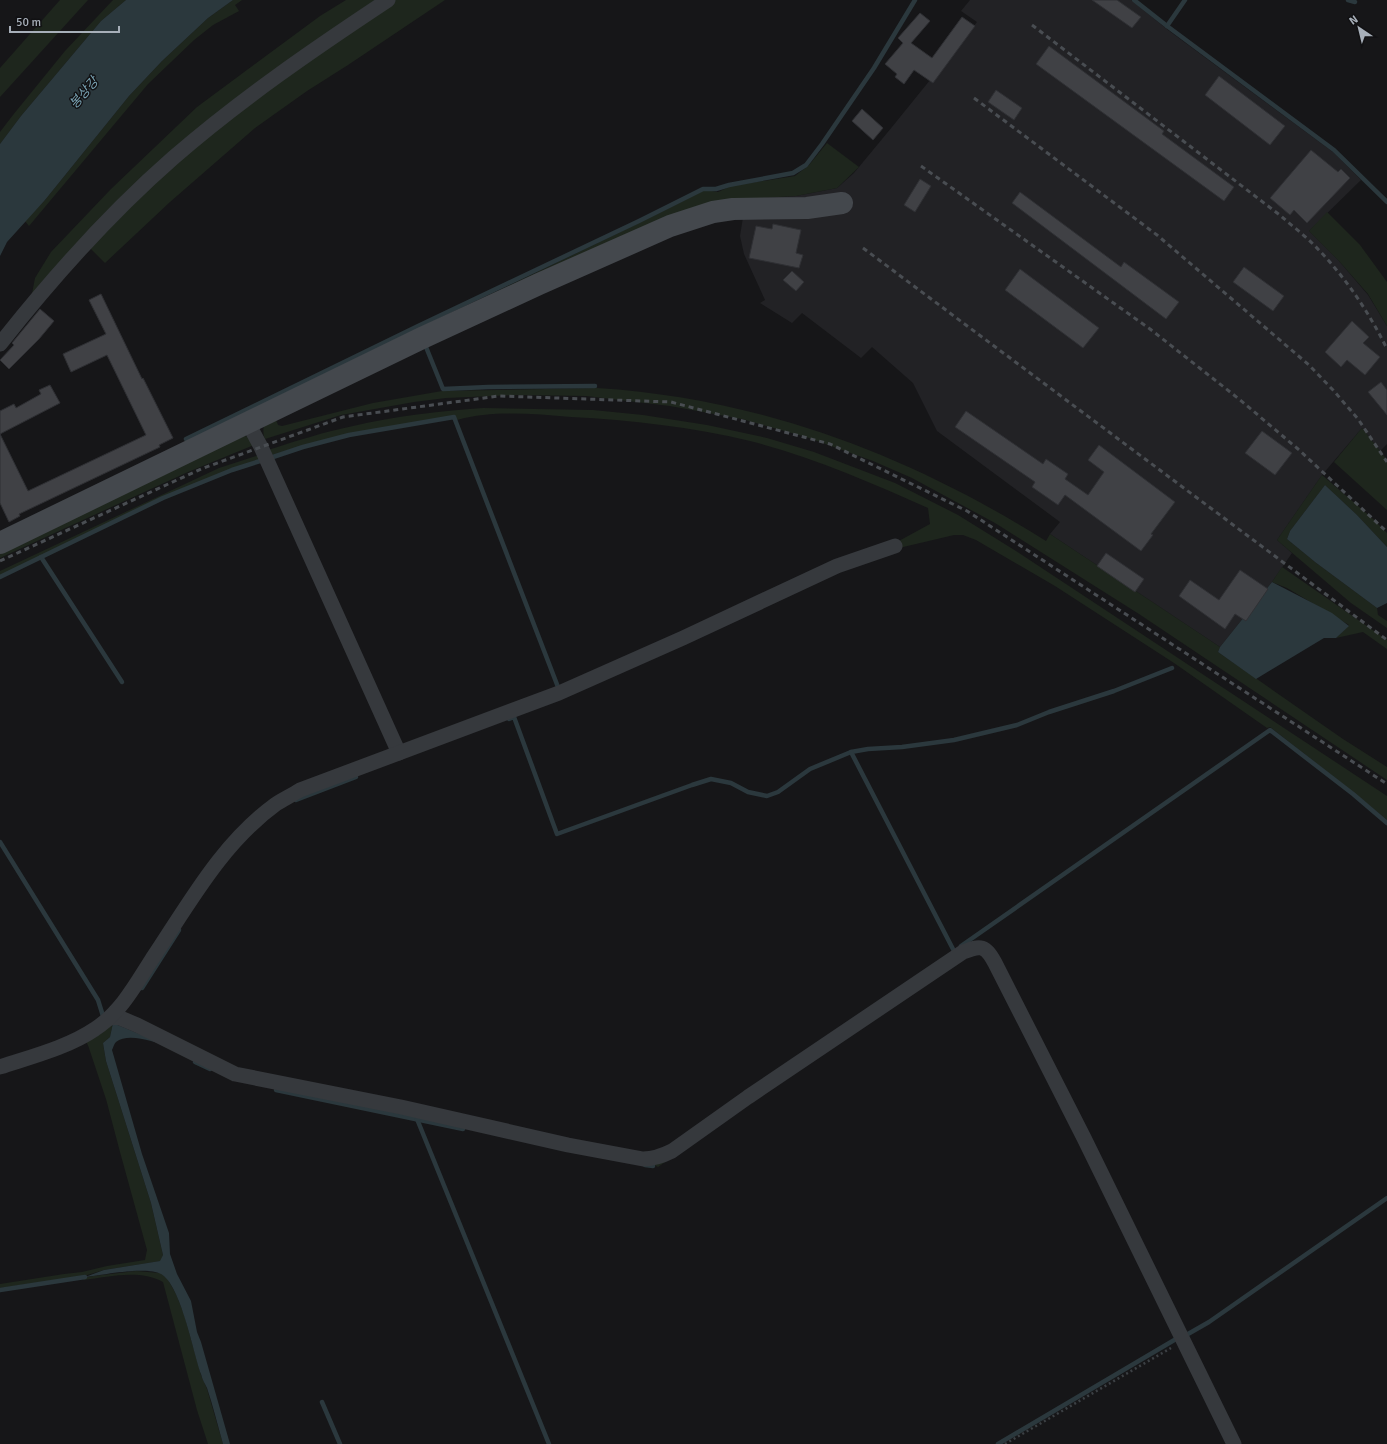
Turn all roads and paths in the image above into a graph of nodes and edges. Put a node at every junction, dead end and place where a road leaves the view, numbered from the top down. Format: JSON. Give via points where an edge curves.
{"nodes":[{"id":1,"x":388,"y":0,"type":"edge"},
{"id":2,"x":842,"y":202,"type":"dead end"},
{"id":3,"x":0,"y":344,"type":"edge"},
{"id":4,"x":248,"y":423,"type":"junction"},
{"id":5,"x":0,"y":543,"type":"edge"},
{"id":6,"x":895,"y":546,"type":"dead end"},
{"id":7,"x":399,"y":752,"type":"junction"},
{"id":8,"x":110,"y":1018,"type":"junction"},
{"id":9,"x":0,"y":1067,"type":"edge"},
{"id":10,"x":1184,"y":1341,"type":"junction"},
{"id":11,"x":1005,"y":1444,"type":"edge"},
{"id":12,"x":1234,"y":1444,"type":"edge"}],
"edges":[{"from":1,"to":3,"type":"street","via":[[258,90],[173,158],[99,228]]},
{"from":2,"to":4,"type":"street","via":[[807,208],[733,209],[713,212],[670,226],[456,322]]},
{"from":4,"to":5,"type":"street"},
{"from":4,"to":7,"type":"street"},
{"from":6,"to":7,"type":"street","via":[[837,566],[683,638],[559,692]]},
{"from":7,"to":8,"type":"street","via":[[300,790],[256,820],[202,882],[126,999]]},
{"from":8,"to":9,"type":"street","via":[[83,1037]]},
{"from":8,"to":10,"type":"street","via":[[118,1017],[137,1025],[235,1074],[568,1145],[652,1159],[672,1151],[963,952],[977,947],[983,948],[989,952]]},
{"from":10,"to":11,"type":"path"},
{"from":10,"to":12,"type":"street"}]}
